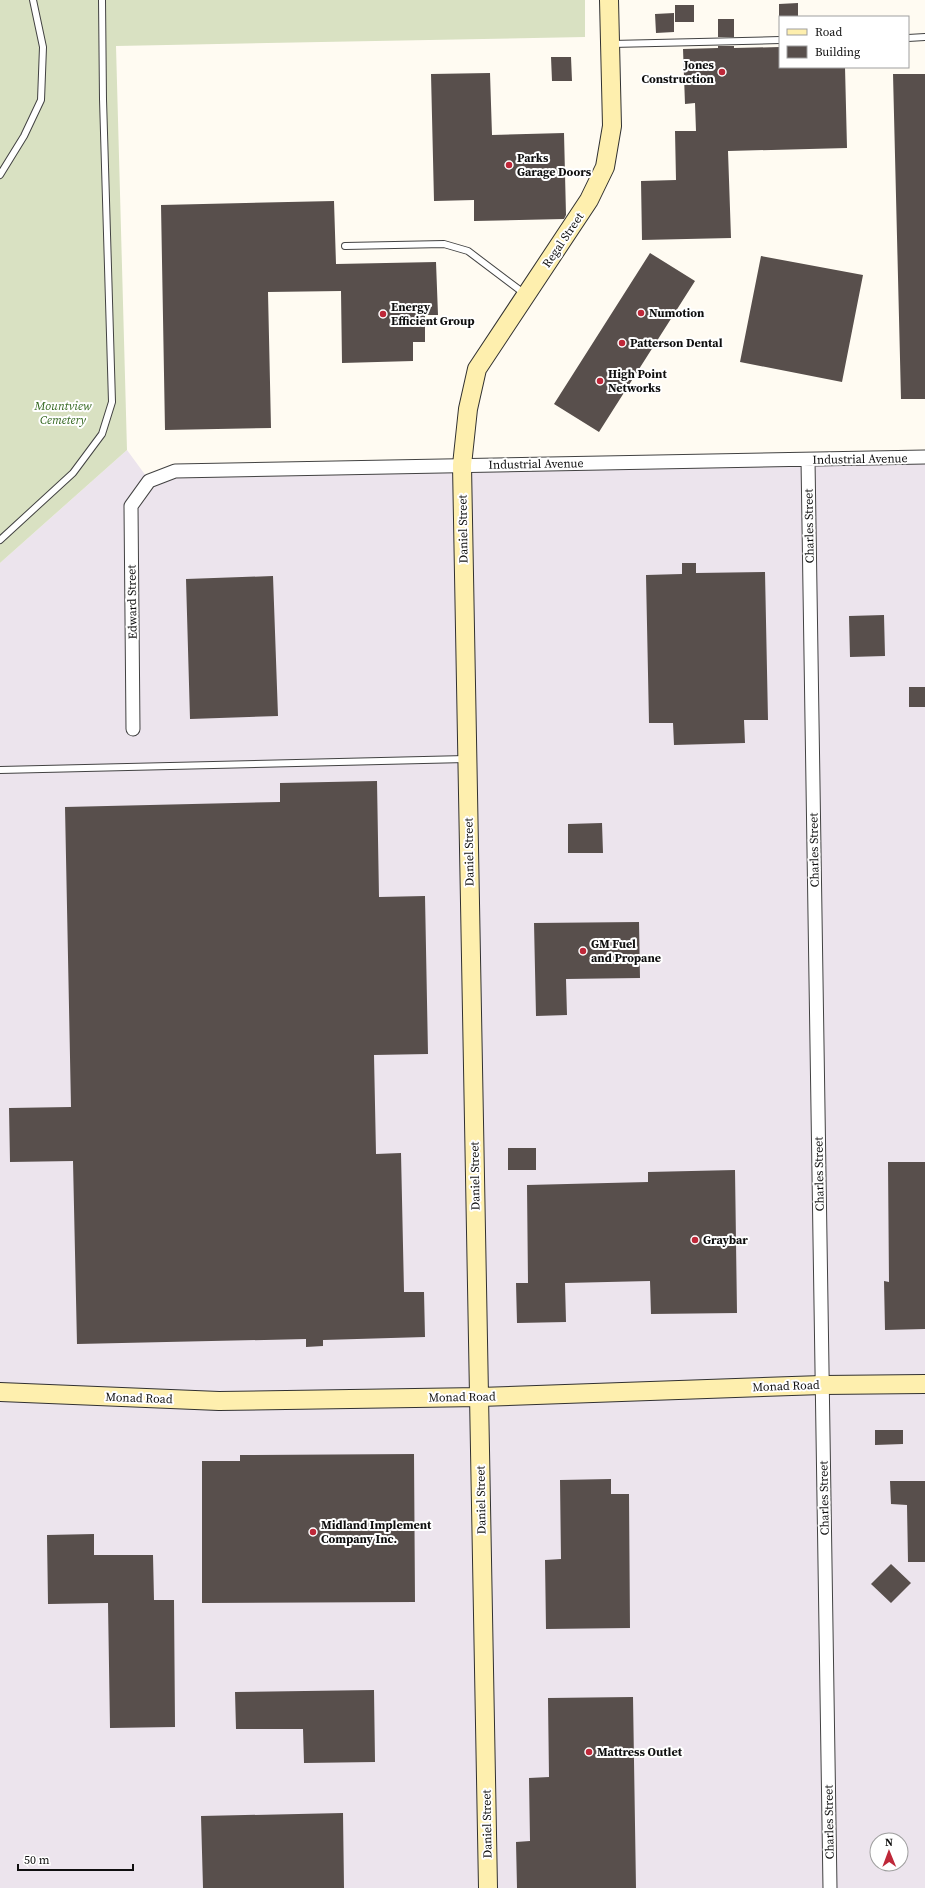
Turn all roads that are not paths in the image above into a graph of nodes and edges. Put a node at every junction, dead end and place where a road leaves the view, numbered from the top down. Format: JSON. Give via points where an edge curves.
{"nodes":[{"id":1,"x":33,"y":0,"type":"edge"},
{"id":2,"x":102,"y":0,"type":"edge"},
{"id":3,"x":609,"y":0,"type":"edge"},
{"id":4,"x":925,"y":37,"type":"edge"},
{"id":5,"x":909,"y":38,"type":"edge"},
{"id":6,"x":779,"y":40,"type":"edge"},
{"id":7,"x":610,"y":44,"type":"junction"},
{"id":8,"x":0,"y":175,"type":"edge"},
{"id":9,"x":345,"y":246,"type":"dead end"},
{"id":10,"x":526,"y":295,"type":"junction"},
{"id":11,"x":925,"y":457,"type":"edge"},
{"id":12,"x":808,"y":460,"type":"junction"},
{"id":13,"x":462,"y":465,"type":"junction"},
{"id":14,"x":149,"y":480,"type":"joint"},
{"id":15,"x":0,"y":540,"type":"edge"},
{"id":16,"x":133,"y":729,"type":"dead end"},
{"id":17,"x":468,"y":760,"type":"junction"},
{"id":18,"x":0,"y":770,"type":"edge"},
{"id":19,"x":925,"y":1384,"type":"edge"},
{"id":20,"x":822,"y":1385,"type":"junction"},
{"id":21,"x":0,"y":1392,"type":"edge"},
{"id":22,"x":479,"y":1396,"type":"junction"},
{"id":23,"x":488,"y":1888,"type":"edge"},
{"id":24,"x":830,"y":1888,"type":"edge"}],
"edges":[{"from":1,"to":8,"type":"lane","via":[[44,48],[41,100],[24,136]]},
{"from":2,"to":15,"type":"lane","via":[[112,402],[102,434],[73,473]]},
{"from":3,"to":7,"type":"street","name":"Regal Street"},
{"from":4,"to":5,"type":"lane"},
{"from":6,"to":7,"type":"lane"},
{"from":7,"to":10,"type":"street","name":"Regal Street","via":[[612,126],[606,167],[589,200]]},
{"from":9,"to":10,"type":"lane","via":[[444,244],[468,251]]},
{"from":10,"to":13,"type":"street","name":"Regal Street","via":[[477,369],[468,409]]},
{"from":11,"to":12,"type":"street","name":"Industrial Avenue"},
{"from":12,"to":13,"type":"street","name":"Industrial Avenue"},
{"from":12,"to":20,"type":"street","name":"Charles Street"},
{"from":13,"to":14,"type":"street","name":"Industrial Avenue","via":[[175,471]]},
{"from":13,"to":17,"type":"street","name":"Daniel Street"},
{"from":14,"to":16,"type":"street","name":"Edward Street","via":[[131,506]]},
{"from":17,"to":18,"type":"lane"},
{"from":17,"to":22,"type":"street","name":"Daniel Street"},
{"from":19,"to":20,"type":"street","name":"Monad Road"},
{"from":20,"to":22,"type":"street","name":"Monad Road"},
{"from":20,"to":24,"type":"street","name":"Charles Street"},
{"from":21,"to":22,"type":"street","name":"Monad Road","via":[[219,1401]]},
{"from":22,"to":23,"type":"street","name":"Daniel Street"}]}
